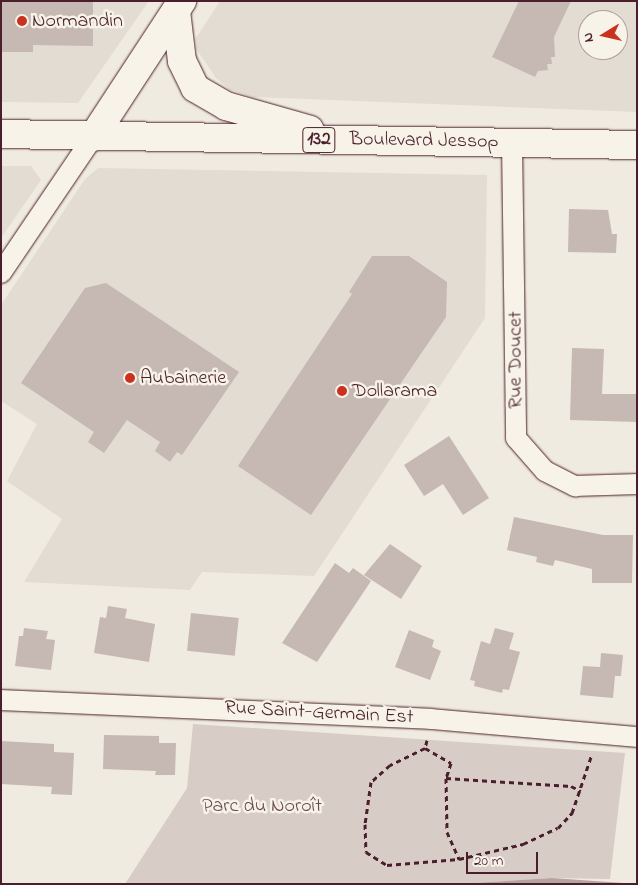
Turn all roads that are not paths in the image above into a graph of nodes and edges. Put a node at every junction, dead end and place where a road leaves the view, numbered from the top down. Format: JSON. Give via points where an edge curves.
{"nodes":[{"id":1,"x":179,"y":6,"type":"edge"},
{"id":2,"x":1,"y":134,"type":"edge"},
{"id":3,"x":92,"y":137,"type":"junction"},
{"id":4,"x":345,"y":140,"type":"junction"},
{"id":5,"x":512,"y":142,"type":"junction"},
{"id":6,"x":637,"y":144,"type":"edge"},
{"id":7,"x":1,"y":273,"type":"edge"},
{"id":8,"x":637,"y":484,"type":"edge"},
{"id":9,"x":1,"y":700,"type":"edge"},
{"id":10,"x":637,"y":737,"type":"edge"}],
"edges":[{"from":1,"to":3,"type":"main road"},
{"from":1,"to":4,"type":"main road","via":[[182,61],[195,88],[226,106]]},
{"from":2,"to":3,"type":"main road","name":"Boulevard Jessop","number":"132"},
{"from":3,"to":4,"type":"main road","name":"Boulevard Jessop","number":"132"},
{"from":3,"to":7,"type":"street"},
{"from":4,"to":5,"type":"main road","name":"Boulevard Jessop","number":"132"},
{"from":5,"to":6,"type":"main road","name":"Boulevard Jessop","number":"132"},
{"from":5,"to":8,"type":"street","name":"Rue Doucet","via":[[516,438],[545,471],[575,486]]},
{"from":9,"to":10,"type":"street","name":"Rue Saint-Germain Est","via":[[431,719]]}]}
